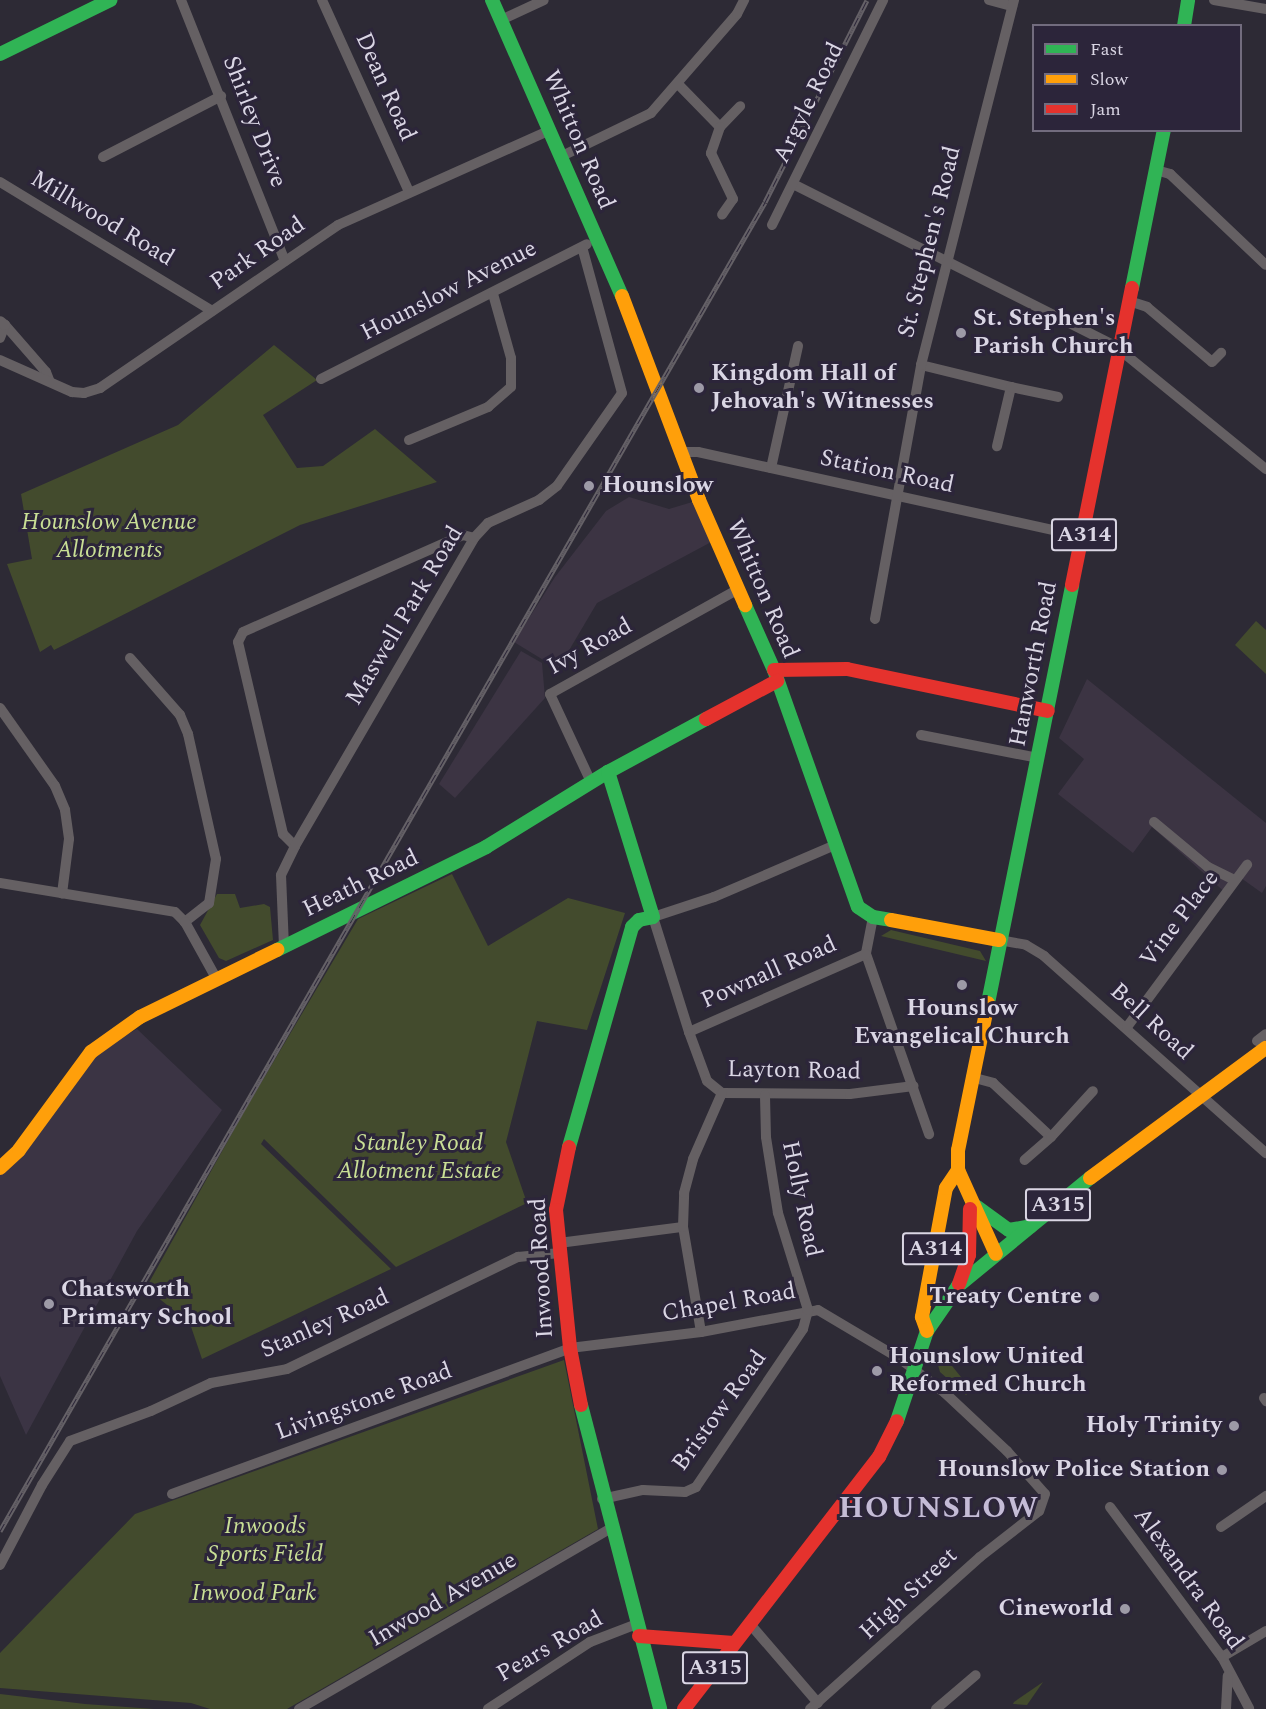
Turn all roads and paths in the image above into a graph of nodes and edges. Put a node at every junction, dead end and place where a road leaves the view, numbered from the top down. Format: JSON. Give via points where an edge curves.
{"nodes":[{"id":1,"x":110,"y":0,"type":"edge"},
{"id":2,"x":181,"y":0,"type":"edge"},
{"id":3,"x":322,"y":0,"type":"edge"},
{"id":4,"x":492,"y":0,"type":"edge"},
{"id":5,"x":544,"y":0,"type":"edge"},
{"id":6,"x":744,"y":0,"type":"edge"},
{"id":7,"x":883,"y":0,"type":"edge"},
{"id":8,"x":989,"y":0,"type":"edge"},
{"id":9,"x":1188,"y":0,"type":"edge"},
{"id":10,"x":1214,"y":0,"type":"edge"},
{"id":11,"x":1013,"y":3,"type":"edge"},
{"id":12,"x":1266,"y":9,"type":"edge"},
{"id":13,"x":501,"y":20,"type":"junction"},
{"id":14,"x":1184,"y":24,"type":"edge"},
{"id":15,"x":0,"y":54,"type":"edge"},
{"id":16,"x":678,"y":84,"type":"junction"},
{"id":17,"x":221,"y":96,"type":"junction"},
{"id":18,"x":740,"y":106,"type":"dead end"},
{"id":19,"x":720,"y":127,"type":"junction"},
{"id":20,"x":550,"y":129,"type":"junction"},
{"id":21,"x":1164,"y":132,"type":"edge"},
{"id":22,"x":562,"y":156,"type":"junction"},
{"id":23,"x":103,"y":157,"type":"dead end"},
{"id":24,"x":1156,"y":170,"type":"junction"},
{"id":25,"x":0,"y":182,"type":"edge"},
{"id":26,"x":793,"y":184,"type":"junction"},
{"id":27,"x":408,"y":192,"type":"junction"},
{"id":28,"x":722,"y":216,"type":"dead end"},
{"id":29,"x":772,"y":225,"type":"dead end"},
{"id":30,"x":596,"y":240,"type":"junction"},
{"id":31,"x":582,"y":247,"type":"junction"},
{"id":32,"x":285,"y":261,"type":"junction"},
{"id":33,"x":946,"y":262,"type":"junction"},
{"id":34,"x":1266,"y":265,"type":"edge"},
{"id":35,"x":493,"y":294,"type":"junction"},
{"id":36,"x":1129,"y":301,"type":"junction"},
{"id":37,"x":212,"y":311,"type":"junction"},
{"id":38,"x":2,"y":323,"type":"edge"},
{"id":39,"x":0,"y":338,"type":"edge"},
{"id":40,"x":798,"y":346,"type":"dead end"},
{"id":41,"x":1120,"y":350,"type":"junction"},
{"id":42,"x":1221,"y":353,"type":"dead end"},
{"id":43,"x":0,"y":360,"type":"edge"},
{"id":44,"x":921,"y":366,"type":"junction"},
{"id":45,"x":321,"y":379,"type":"dead end"},
{"id":46,"x":49,"y":380,"type":"junction"},
{"id":47,"x":1011,"y":387,"type":"junction"},
{"id":48,"x":1058,"y":397,"type":"dead end"},
{"id":49,"x":409,"y":440,"type":"dead end"},
{"id":50,"x":997,"y":446,"type":"dead end"},
{"id":51,"x":681,"y":452,"type":"junction"},
{"id":52,"x":771,"y":468,"type":"junction"},
{"id":53,"x":1266,"y":469,"type":"edge"},
{"id":54,"x":895,"y":495,"type":"junction"},
{"id":55,"x":1083,"y":537,"type":"junction"},
{"id":56,"x":474,"y":538,"type":"junction"},
{"id":57,"x":737,"y":590,"type":"junction"},
{"id":58,"x":875,"y":619,"type":"dead end"},
{"id":59,"x":130,"y":658,"type":"dead end"},
{"id":60,"x":775,"y":675,"type":"junction"},
{"id":61,"x":0,"y":708,"type":"edge"},
{"id":62,"x":1048,"y":711,"type":"junction"},
{"id":63,"x":921,"y":735,"type":"dead end"},
{"id":64,"x":1038,"y":758,"type":"junction"},
{"id":65,"x":608,"y":772,"type":"junction"},
{"id":66,"x":591,"y":782,"type":"junction"},
{"id":67,"x":1154,"y":822,"type":"dead end"},
{"id":68,"x":835,"y":845,"type":"junction"},
{"id":69,"x":295,"y":846,"type":"junction"},
{"id":70,"x":1247,"y":865,"type":"dead end"},
{"id":71,"x":1235,"y":880,"type":"junction"},
{"id":72,"x":0,"y":883,"type":"edge"},
{"id":73,"x":62,"y":894,"type":"junction"},
{"id":74,"x":653,"y":917,"type":"junction"},
{"id":75,"x":873,"y":917,"type":"junction"},
{"id":76,"x":184,"y":922,"type":"junction"},
{"id":77,"x":999,"y":940,"type":"junction"},
{"id":78,"x":284,"y":947,"type":"junction"},
{"id":79,"x":866,"y":954,"type":"junction"},
{"id":80,"x":216,"y":978,"type":"junction"},
{"id":81,"x":1126,"y":1027,"type":"junction"},
{"id":82,"x":689,"y":1032,"type":"junction"},
{"id":83,"x":1264,"y":1039,"type":"edge"},
{"id":84,"x":971,"y":1077,"type":"junction"},
{"id":85,"x":913,"y":1086,"type":"junction"},
{"id":86,"x":1093,"y":1091,"type":"dead end"},
{"id":87,"x":722,"y":1094,"type":"junction"},
{"id":88,"x":1199,"y":1094,"type":"junction"},
{"id":89,"x":765,"y":1095,"type":"junction"},
{"id":90,"x":929,"y":1134,"type":"dead end"},
{"id":91,"x":1051,"y":1137,"type":"junction"},
{"id":92,"x":1266,"y":1153,"type":"edge"},
{"id":93,"x":1025,"y":1160,"type":"dead end"},
{"id":94,"x":0,"y":1168,"type":"edge"},
{"id":95,"x":958,"y":1170,"type":"junction"},
{"id":96,"x":968,"y":1199,"type":"junction"},
{"id":97,"x":972,"y":1216,"type":"junction"},
{"id":98,"x":1034,"y":1225,"type":"junction"},
{"id":99,"x":683,"y":1227,"type":"junction"},
{"id":100,"x":559,"y":1248,"type":"junction"},
{"id":101,"x":993,"y":1256,"type":"junction"},
{"id":102,"x":958,"y":1286,"type":"junction"},
{"id":103,"x":808,"y":1310,"type":"junction"},
{"id":104,"x":927,"y":1331,"type":"junction"},
{"id":105,"x":701,"y":1332,"type":"junction"},
{"id":106,"x":570,"y":1348,"type":"junction"},
{"id":107,"x":915,"y":1369,"type":"junction"},
{"id":108,"x":1011,"y":1457,"type":"joint"},
{"id":109,"x":172,"y":1494,"type":"dead end"},
{"id":110,"x":1266,"y":1496,"type":"edge"},
{"id":111,"x":602,"y":1499,"type":"junction"},
{"id":112,"x":1110,"y":1507,"type":"dead end"},
{"id":113,"x":1221,"y":1527,"type":"dead end"},
{"id":114,"x":609,"y":1529,"type":"junction"},
{"id":115,"x":0,"y":1566,"type":"edge"},
{"id":116,"x":750,"y":1624,"type":"junction"},
{"id":117,"x":637,"y":1631,"type":"junction"},
{"id":118,"x":1266,"y":1631,"type":"edge"},
{"id":119,"x":734,"y":1643,"type":"junction"},
{"id":120,"x":1222,"y":1657,"type":"junction"},
{"id":121,"x":1227,"y":1670,"type":"junction"},
{"id":122,"x":976,"y":1675,"type":"dead end"},
{"id":123,"x":814,"y":1706,"type":"edge"},
{"id":124,"x":1249,"y":1708,"type":"edge"},
{"id":125,"x":298,"y":1709,"type":"edge"},
{"id":126,"x":488,"y":1709,"type":"edge"},
{"id":127,"x":660,"y":1709,"type":"edge"},
{"id":128,"x":684,"y":1709,"type":"edge"},
{"id":129,"x":936,"y":1709,"type":"edge"},
{"id":130,"x":1226,"y":1709,"type":"edge"}],
"edges":[{"from":1,"to":15,"type":"main road"},
{"from":2,"to":17,"type":"street","name":"Shirley Drive"},
{"from":3,"to":27,"type":"street","name":"Dean Road"},
{"from":4,"to":13,"type":"main road","name":"Whitton Road"},
{"from":5,"to":13,"type":"street"},
{"from":6,"to":16,"type":"street","via":[[738,14]]},
{"from":7,"to":26,"type":"street","name":"Argyle Road"},
{"from":8,"to":11,"type":"street"},
{"from":9,"to":14,"type":"main road"},
{"from":10,"to":12,"type":"street"},
{"from":11,"to":33,"type":"street","name":"St. Stephen's Road"},
{"from":13,"to":20,"type":"main road","name":"Whitton Road"},
{"from":16,"to":19,"type":"street"},
{"from":16,"to":22,"type":"street","via":[[640,122]]},
{"from":17,"to":23,"type":"street"},
{"from":17,"to":32,"type":"street","name":"Shirley Drive"},
{"from":18,"to":19,"type":"street"},
{"from":19,"to":28,"type":"street","via":[[711,153],[733,199]]},
{"from":20,"to":22,"type":"main road","name":"Whitton Road"},
{"from":20,"to":27,"type":"street","name":"Park Road"},
{"from":21,"to":24,"type":"main road","name":"Hanworth Road","number":"A314"},
{"from":22,"to":30,"type":"main road","name":"Whitton Road"},
{"from":24,"to":34,"type":"street","via":[[1170,174]]},
{"from":24,"to":36,"type":"main road","name":"Hanworth Road","number":"A314"},
{"from":25,"to":37,"type":"street","name":"Millwood Road"},
{"from":26,"to":29,"type":"street","name":"Argyle Road"},
{"from":26,"to":33,"type":"street"},
{"from":27,"to":32,"type":"street","name":"Park Road","via":[[338,225]]},
{"from":30,"to":31,"type":"street","name":"Hounslow Avenue"},
{"from":30,"to":51,"type":"main road","name":"Whitton Road"},
{"from":31,"to":35,"type":"street","name":"Hounslow Avenue"},
{"from":31,"to":56,"type":"street","name":"Maswell Park Road","via":[[622,393],[557,486],[539,500],[488,523]]},
{"from":32,"to":37,"type":"street","name":"Park Road"},
{"from":33,"to":41,"type":"street"},
{"from":33,"to":44,"type":"street","name":"St. Stephen's Road"},
{"from":35,"to":45,"type":"street","name":"Hounslow Avenue"},
{"from":35,"to":49,"type":"street","via":[[511,358],[511,387],[488,407]]},
{"from":36,"to":41,"type":"main road","name":"Hanworth Road","number":"A314"},
{"from":36,"to":42,"type":"street","via":[[1147,307],[1212,362]]},
{"from":37,"to":46,"type":"street","name":"Park Road","via":[[100,388],[72,392]]},
{"from":38,"to":39,"type":"street"},
{"from":38,"to":46,"type":"street"},
{"from":40,"to":52,"type":"street"},
{"from":41,"to":53,"type":"street"},
{"from":41,"to":55,"type":"main road","name":"Hanworth Road","number":"A314"},
{"from":43,"to":46,"type":"street","name":"Park Road"},
{"from":44,"to":47,"type":"street"},
{"from":44,"to":54,"type":"street","name":"St. Stephen's Road"},
{"from":47,"to":48,"type":"street"},
{"from":47,"to":50,"type":"street"},
{"from":51,"to":52,"type":"street","name":"Station Road"},
{"from":51,"to":57,"type":"main road","name":"Whitton Road"},
{"from":52,"to":54,"type":"street","name":"Station Road"},
{"from":54,"to":55,"type":"street","name":"Station Road"},
{"from":54,"to":58,"type":"street","name":"St. Stephen's Road"},
{"from":55,"to":62,"type":"main road","name":"Hanworth Road","number":"A314"},
{"from":56,"to":69,"type":"street","name":"Maswell Park Road"},
{"from":56,"to":69,"type":"street","via":[[462,535],[243,632],[238,642],[283,834]]},
{"from":57,"to":60,"type":"main road","name":"Whitton Road"},
{"from":57,"to":66,"type":"street","name":"Ivy Road","via":[[550,694]]},
{"from":59,"to":76,"type":"street","via":[[180,715],[188,734],[216,859],[209,903]]},
{"from":60,"to":62,"type":"main road","via":[[848,669]]},
{"from":60,"to":65,"type":"main road","name":"Heath Road"},
{"from":60,"to":68,"type":"main road","name":"Whitton Road"},
{"from":61,"to":73,"type":"street","via":[[55,786],[65,810],[69,839]]},
{"from":62,"to":64,"type":"main road","name":"Hanworth Road","number":"A314"},
{"from":63,"to":64,"type":"street"},
{"from":64,"to":77,"type":"main road","name":"Hanworth Road","number":"A314"},
{"from":65,"to":66,"type":"main road","name":"Heath Road"},
{"from":65,"to":74,"type":"main road"},
{"from":66,"to":78,"type":"main road","name":"Heath Road","via":[[486,847]]},
{"from":67,"to":71,"type":"street","via":[[1208,867]]},
{"from":68,"to":74,"type":"street","via":[[714,897]]},
{"from":68,"to":75,"type":"main road","name":"Whitton Road","via":[[858,906]]},
{"from":69,"to":78,"type":"street","name":"Maswell Park Road","via":[[281,875]]},
{"from":70,"to":71,"type":"street","name":"Vine Place"},
{"from":71,"to":81,"type":"street","name":"Vine Place"},
{"from":72,"to":73,"type":"street"},
{"from":73,"to":76,"type":"street","via":[[175,912]]},
{"from":74,"to":82,"type":"street","name":"Layton Road"},
{"from":74,"to":100,"type":"main road","name":"Inwood Road","via":[[639,920],[632,927],[618,975],[557,1195]]},
{"from":75,"to":77,"type":"main road"},
{"from":75,"to":79,"type":"street"},
{"from":76,"to":80,"type":"street"},
{"from":77,"to":81,"type":"street","name":"Bell Road","via":[[1026,945],[1044,956]]},
{"from":77,"to":84,"type":"main road","name":"Hanworth Road","number":"A314"},
{"from":78,"to":80,"type":"main road","name":"Heath Road"},
{"from":79,"to":82,"type":"street","name":"Pownall Road"},
{"from":79,"to":85,"type":"street"},
{"from":80,"to":94,"type":"main road","name":"Heath Road","via":[[140,1017],[91,1052],[19,1150]]},
{"from":81,"to":88,"type":"street","name":"Bell Road"},
{"from":82,"to":87,"type":"street","name":"Layton Road","via":[[707,1081]]},
{"from":83,"to":88,"type":"main road","number":"A315"},
{"from":84,"to":91,"type":"street","via":[[993,1083]]},
{"from":84,"to":95,"type":"main road","name":"Hanworth Road","number":"A314"},
{"from":85,"to":89,"type":"street","name":"Layton Road","via":[[883,1092]]},
{"from":85,"to":90,"type":"street"},
{"from":86,"to":91,"type":"street"},
{"from":87,"to":89,"type":"street","name":"Layton Road"},
{"from":87,"to":99,"type":"street","via":[[693,1159],[684,1193]]},
{"from":88,"to":92,"type":"street","name":"Bell Road"},
{"from":88,"to":98,"type":"main road","number":"A315"},
{"from":89,"to":103,"type":"street","name":"Holly Road","via":[[766,1137],[778,1213]]},
{"from":91,"to":93,"type":"street"},
{"from":95,"to":96,"type":"main road","name":"Hanworth Road","number":"A314"},
{"from":95,"to":104,"type":"main road","name":"Hanworth Road","number":"A314","via":[[946,1188],[922,1317]]},
{"from":96,"to":97,"type":"main road","name":"Hanworth Road","number":"A314"},
{"from":96,"to":98,"type":"main road","via":[[1004,1228]]},
{"from":96,"to":101,"type":"main road","name":"Hanworth Road"},
{"from":97,"to":101,"type":"main road"},
{"from":97,"to":102,"type":"main road","name":"Hanworth Road","number":"A314","via":[[969,1255]]},
{"from":98,"to":101,"type":"main road","number":"A315"},
{"from":99,"to":100,"type":"street","name":"Stanley Road"},
{"from":99,"to":105,"type":"street"},
{"from":100,"to":106,"type":"main road","name":"Inwood Road"},
{"from":100,"to":115,"type":"street","name":"Stanley Road","via":[[518,1257],[287,1370],[211,1383],[151,1411],[70,1441]]},
{"from":101,"to":102,"type":"main road","number":"A315"},
{"from":102,"to":104,"type":"main road","number":"A315"},
{"from":103,"to":105,"type":"street","name":"Chapel Road"},
{"from":103,"to":107,"type":"street","name":"Chapel Road","via":[[827,1313]]},
{"from":103,"to":111,"type":"street","name":"Bristow Road","via":[[803,1329],[696,1487],[685,1492],[643,1490]]},
{"from":104,"to":107,"type":"main road","name":"Hanworth Road","number":"A315"},
{"from":105,"to":106,"type":"street","name":"Chapel Road"},
{"from":106,"to":109,"type":"street","name":"Livingstone Road"},
{"from":106,"to":111,"type":"main road","name":"Inwood Road"},
{"from":107,"to":108,"type":"street","name":"Chapel Road"},
{"from":107,"to":116,"type":"main road","name":"Hanworth Road","number":"A315","via":[[893,1433],[879,1457]]},
{"from":108,"to":123,"type":"street","name":"High Street","via":[[1044,1489],[1043,1508],[980,1557]]},
{"from":110,"to":113,"type":"street"},
{"from":111,"to":114,"type":"main road","name":"Inwood Road"},
{"from":112,"to":120,"type":"street","name":"Alexandra Road"},
{"from":114,"to":117,"type":"main road","name":"Inwood Road"},
{"from":114,"to":125,"type":"street","name":"Inwood Avenue"},
{"from":116,"to":119,"type":"main road","name":"Hanworth Road","number":"A315"},
{"from":116,"to":123,"type":"street"},
{"from":117,"to":119,"type":"main road"},
{"from":117,"to":126,"type":"street","name":"Pears Road","via":[[590,1642]]},
{"from":117,"to":127,"type":"main road","name":"Inwood Road"},
{"from":118,"to":120,"type":"street"},
{"from":119,"to":128,"type":"main road","name":"Hanworth Road","number":"A315"},
{"from":120,"to":121,"type":"street","name":"Alexandra Road"},
{"from":121,"to":124,"type":"street","name":"Alexandra Road"},
{"from":121,"to":130,"type":"street"},
{"from":122,"to":129,"type":"street"},
{"from":124,"to":130,"type":"street","via":[[1237,1703]]}]}
